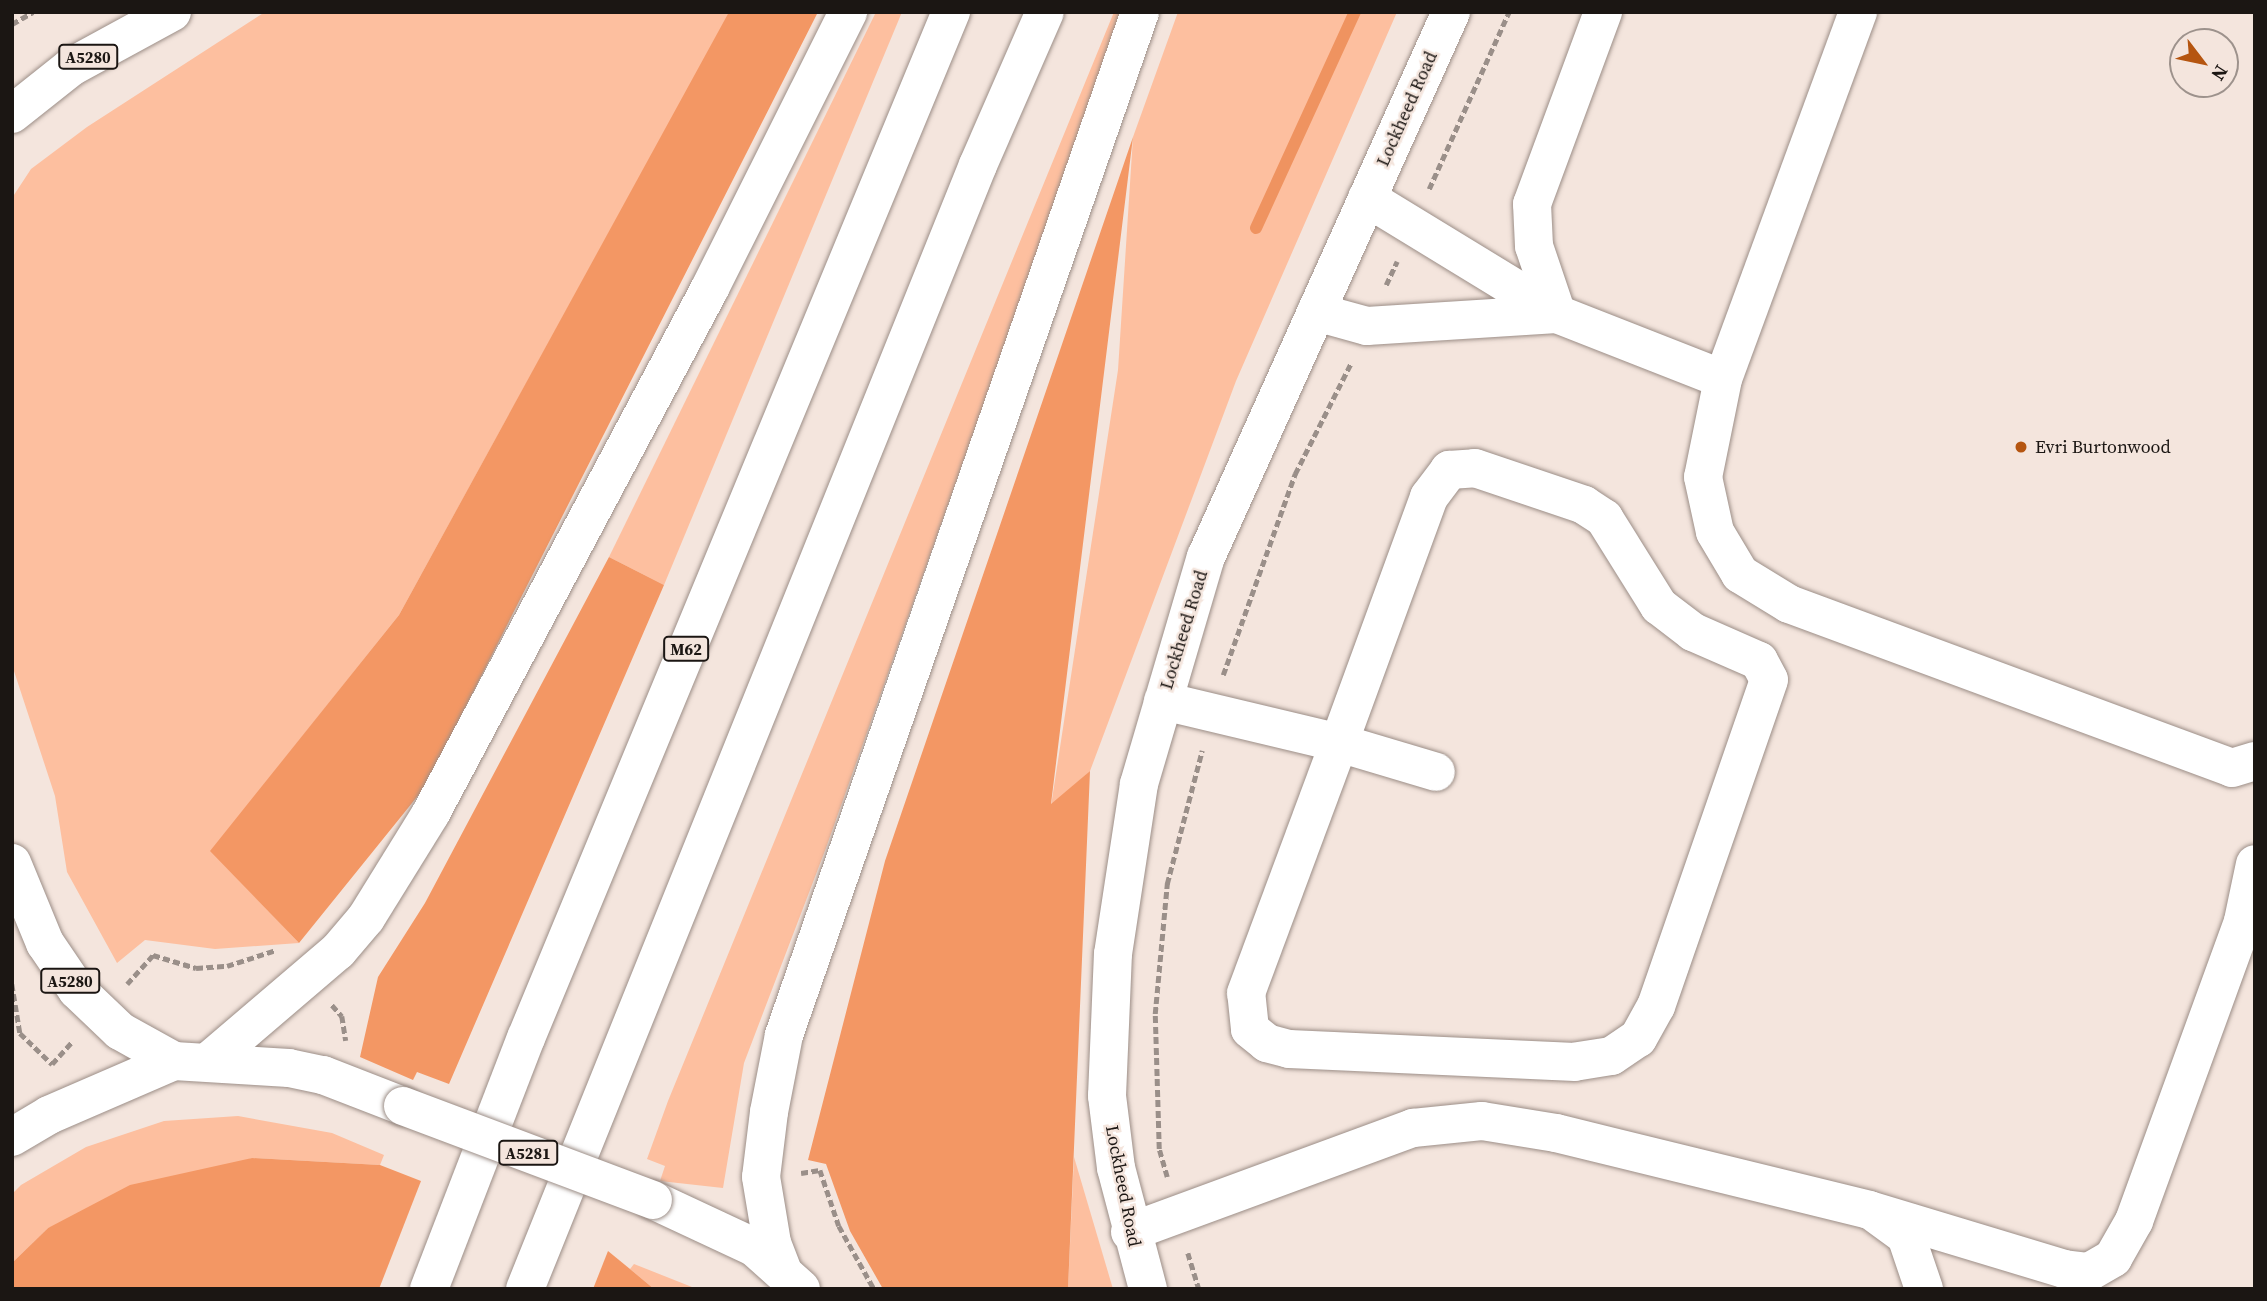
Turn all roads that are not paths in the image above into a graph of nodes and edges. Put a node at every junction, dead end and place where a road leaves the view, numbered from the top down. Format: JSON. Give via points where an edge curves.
{"nodes":[{"id":1,"x":172,"y":12,"type":"edge"},
{"id":2,"x":848,"y":12,"type":"edge"},
{"id":3,"x":951,"y":12,"type":"edge"},
{"id":4,"x":1045,"y":12,"type":"edge"},
{"id":5,"x":1140,"y":12,"type":"edge"},
{"id":6,"x":1451,"y":12,"type":"edge"},
{"id":7,"x":1603,"y":12,"type":"edge"},
{"id":8,"x":1858,"y":12,"type":"edge"},
{"id":9,"x":12,"y":114,"type":"edge"},
{"id":10,"x":1367,"y":198,"type":"junction"},
{"id":11,"x":1316,"y":312,"type":"junction"},
{"id":12,"x":1557,"y":314,"type":"junction"},
{"id":13,"x":1723,"y":379,"type":"junction"},
{"id":14,"x":1163,"y":701,"type":"junction"},
{"id":15,"x":1339,"y":743,"type":"junction"},
{"id":16,"x":2255,"y":761,"type":"edge"},
{"id":17,"x":1436,"y":772,"type":"dead end"},
{"id":18,"x":12,"y":863,"type":"edge"},
{"id":19,"x":2255,"y":863,"type":"edge"},
{"id":20,"x":192,"y":1061,"type":"junction"},
{"id":21,"x":12,"y":1137,"type":"edge"},
{"id":22,"x":1869,"y":1210,"type":"junction"},
{"id":23,"x":1130,"y":1232,"type":"junction"},
{"id":24,"x":792,"y":1279,"type":"edge"},
{"id":25,"x":429,"y":1289,"type":"edge"},
{"id":26,"x":525,"y":1289,"type":"edge"},
{"id":27,"x":1148,"y":1289,"type":"edge"},
{"id":28,"x":1924,"y":1289,"type":"edge"}],
"edges":[{"from":1,"to":9,"type":"main road","number":"A5280","via":[[71,66]]},
{"from":2,"to":20,"type":"main road","via":[[710,288],[431,813],[366,918],[338,951]]},
{"from":3,"to":25,"type":"main road","number":"M62","via":[[537,1013]]},
{"from":4,"to":26,"type":"main road","via":[[978,164]]},
{"from":5,"to":24,"type":"main road","via":[[784,1035],[761,1177],[772,1243]]},
{"from":6,"to":10,"type":"main road","name":"Lockheed Road"},
{"from":7,"to":12,"type":"main road","via":[[1532,204],[1534,246]]},
{"from":8,"to":13,"type":"main road"},
{"from":10,"to":11,"type":"main road","name":"Lockheed Road"},
{"from":10,"to":12,"type":"main road"},
{"from":11,"to":12,"type":"main road","via":[[1367,326]]},
{"from":11,"to":14,"type":"main road","name":"Lockheed Road","via":[[1206,557]]},
{"from":12,"to":13,"type":"main road"},
{"from":13,"to":16,"type":"main road","via":[[1703,477],[1715,532],[1740,574],[1790,604],[2232,768]]},
{"from":14,"to":15,"type":"main road"},
{"from":14,"to":23,"type":"main road","name":"Lockheed Road","via":[[1139,784],[1113,954],[1107,1031],[1110,1120]]},
{"from":15,"to":15,"type":"main road","via":[[1429,497],[1449,470],[1475,468],[1584,505],[1604,518],[1659,606],[1693,632],[1759,661],[1769,680],[1656,1006],[1639,1038],[1611,1056],[1575,1062],[1289,1049],[1267,1043],[1250,1029],[1246,993]]},
{"from":15,"to":17,"type":"main road"},
{"from":18,"to":20,"type":"main road","number":"A5280","via":[[45,943],[77,990],[120,1031]]},
{"from":19,"to":22,"type":"main road","via":[[2243,921],[2134,1221],[2113,1258],[2089,1272],[2064,1269]]},
{"from":20,"to":21,"type":"main road","number":"A5281","via":[[49,1115]]},
{"from":20,"to":24,"type":"main road","number":"A5281","bridge":true,"via":[[250,1063],[323,1076],[720,1228]]},
{"from":22,"to":23,"type":"main road","via":[[1556,1133],[1482,1121],[1413,1128]]},
{"from":22,"to":28,"type":"main road","via":[[1906,1236]]},
{"from":23,"to":27,"type":"main road","name":"Lockheed Road"}]}
